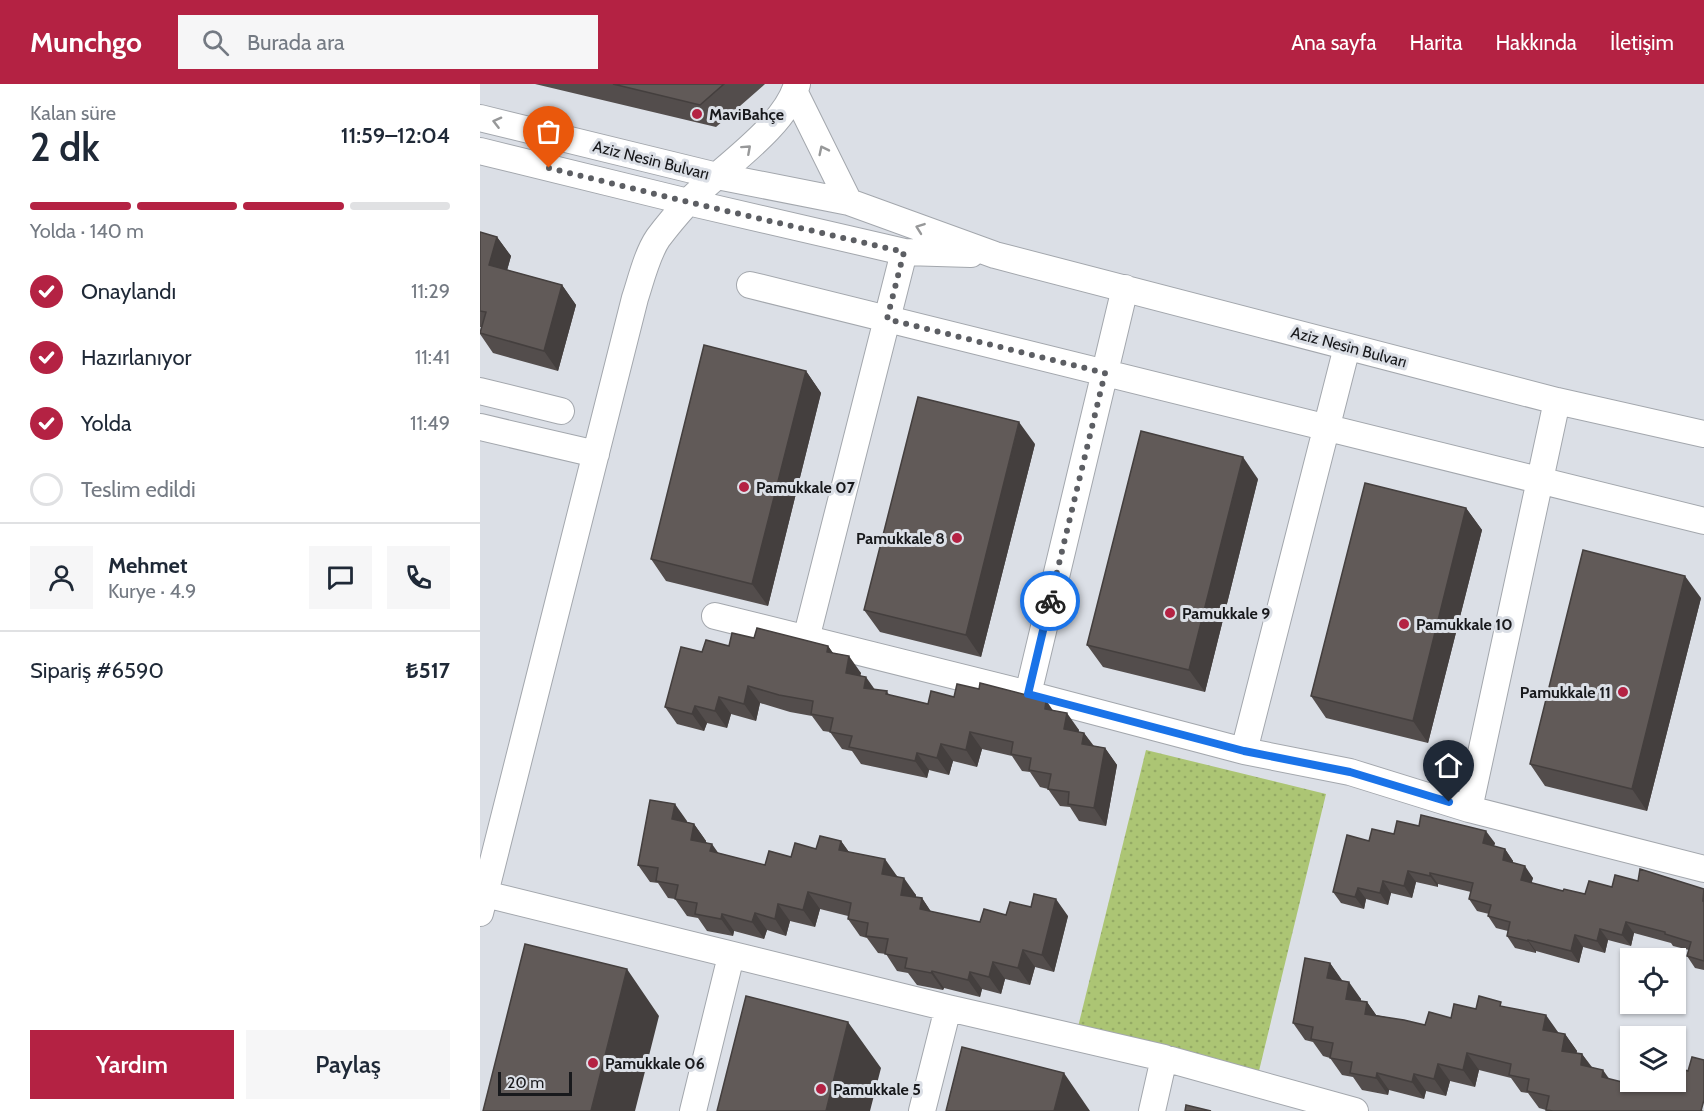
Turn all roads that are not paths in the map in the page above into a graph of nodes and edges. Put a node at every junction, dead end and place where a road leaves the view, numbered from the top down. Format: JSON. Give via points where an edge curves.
{"nodes":[{"id":1,"x":796,"y":88,"type":"edge"},
{"id":2,"x":480,"y":118,"type":"edge"},
{"id":3,"x":480,"y":151,"type":"edge"},
{"id":4,"x":717,"y":176,"type":"junction"},
{"id":5,"x":688,"y":202,"type":"junction"},
{"id":6,"x":849,"y":202,"type":"junction"},
{"id":7,"x":904,"y":252,"type":"junction"},
{"id":8,"x":995,"y":255,"type":"junction"},
{"id":9,"x":750,"y":285,"type":"dead end"},
{"id":10,"x":1125,"y":288,"type":"junction"},
{"id":11,"x":887,"y":319,"type":"junction"},
{"id":12,"x":1347,"y":347,"type":"junction"},
{"id":13,"x":1105,"y":373,"type":"junction"},
{"id":14,"x":480,"y":391,"type":"edge"},
{"id":15,"x":1557,"y":400,"type":"junction"},
{"id":16,"x":561,"y":411,"type":"dead end"},
{"id":17,"x":480,"y":427,"type":"edge"},
{"id":18,"x":1326,"y":428,"type":"junction"},
{"id":19,"x":1704,"y":434,"type":"edge"},
{"id":20,"x":596,"y":454,"type":"junction"},
{"id":21,"x":1539,"y":480,"type":"junction"},
{"id":22,"x":1704,"y":521,"type":"edge"},
{"id":23,"x":715,"y":616,"type":"dead end"},
{"id":24,"x":806,"y":639,"type":"junction"},
{"id":25,"x":1028,"y":694,"type":"junction"},
{"id":26,"x":1244,"y":751,"type":"junction"},
{"id":27,"x":1469,"y":809,"type":"junction"},
{"id":28,"x":1704,"y":868,"type":"edge"},
{"id":29,"x":482,"y":904,"type":"edge"},
{"id":30,"x":732,"y":956,"type":"junction"},
{"id":31,"x":948,"y":1008,"type":"junction"},
{"id":32,"x":1164,"y":1058,"type":"junction"},
{"id":33,"x":693,"y":1111,"type":"edge"},
{"id":34,"x":922,"y":1111,"type":"edge"},
{"id":35,"x":1152,"y":1111,"type":"edge"},
{"id":36,"x":1355,"y":1111,"type":"edge"}],
"edges":[{"from":4,"to":1,"type":"street","one_way":true,"via":[[776,123]]},
{"from":6,"to":1,"type":"street","one_way":true},
{"from":4,"to":2,"type":"street","name":"Aziz Nesin Bulvarı","one_way":true},
{"from":3,"to":5,"type":"street","name":"Aziz Nesin Bulvarı"},
{"from":4,"to":5,"type":"street"},
{"from":4,"to":6,"type":"street","name":"Aziz Nesin Bulvarı"},
{"from":5,"to":7,"type":"street","name":"Aziz Nesin Bulvarı"},
{"from":5,"to":20,"type":"street","via":[[657,240],[644,269]]},
{"from":8,"to":6,"type":"street","name":"Aziz Nesin Bulvarı","one_way":true},
{"from":7,"to":8,"type":"street","name":"Aziz Nesin Bulvarı"},
{"from":7,"to":11,"type":"street"},
{"from":8,"to":10,"type":"street","name":"Aziz Nesin Bulvarı"},
{"from":9,"to":11,"type":"street"},
{"from":10,"to":12,"type":"street","name":"Aziz Nesin Bulvarı"},
{"from":10,"to":13,"type":"street"},
{"from":11,"to":13,"type":"street"},
{"from":11,"to":24,"type":"street"},
{"from":12,"to":15,"type":"street","name":"Aziz Nesin Bulvarı"},
{"from":12,"to":18,"type":"street"},
{"from":13,"to":18,"type":"street"},
{"from":13,"to":25,"type":"street"},
{"from":14,"to":16,"type":"street"},
{"from":15,"to":19,"type":"street","name":"Aziz Nesin Bulvarı"},
{"from":15,"to":21,"type":"street"},
{"from":17,"to":20,"type":"street"},
{"from":18,"to":21,"type":"street"},
{"from":18,"to":26,"type":"street"},
{"from":20,"to":29,"type":"street"},
{"from":21,"to":22,"type":"street"},
{"from":21,"to":27,"type":"street"},
{"from":23,"to":24,"type":"street"},
{"from":24,"to":25,"type":"street"},
{"from":25,"to":26,"type":"street"},
{"from":26,"to":27,"type":"street","via":[[1350,772]]},
{"from":27,"to":28,"type":"street"},
{"from":29,"to":30,"type":"street"},
{"from":30,"to":31,"type":"street"},
{"from":30,"to":33,"type":"street"},
{"from":31,"to":32,"type":"street"},
{"from":31,"to":34,"type":"street"},
{"from":32,"to":35,"type":"street"},
{"from":32,"to":36,"type":"street"}]}
